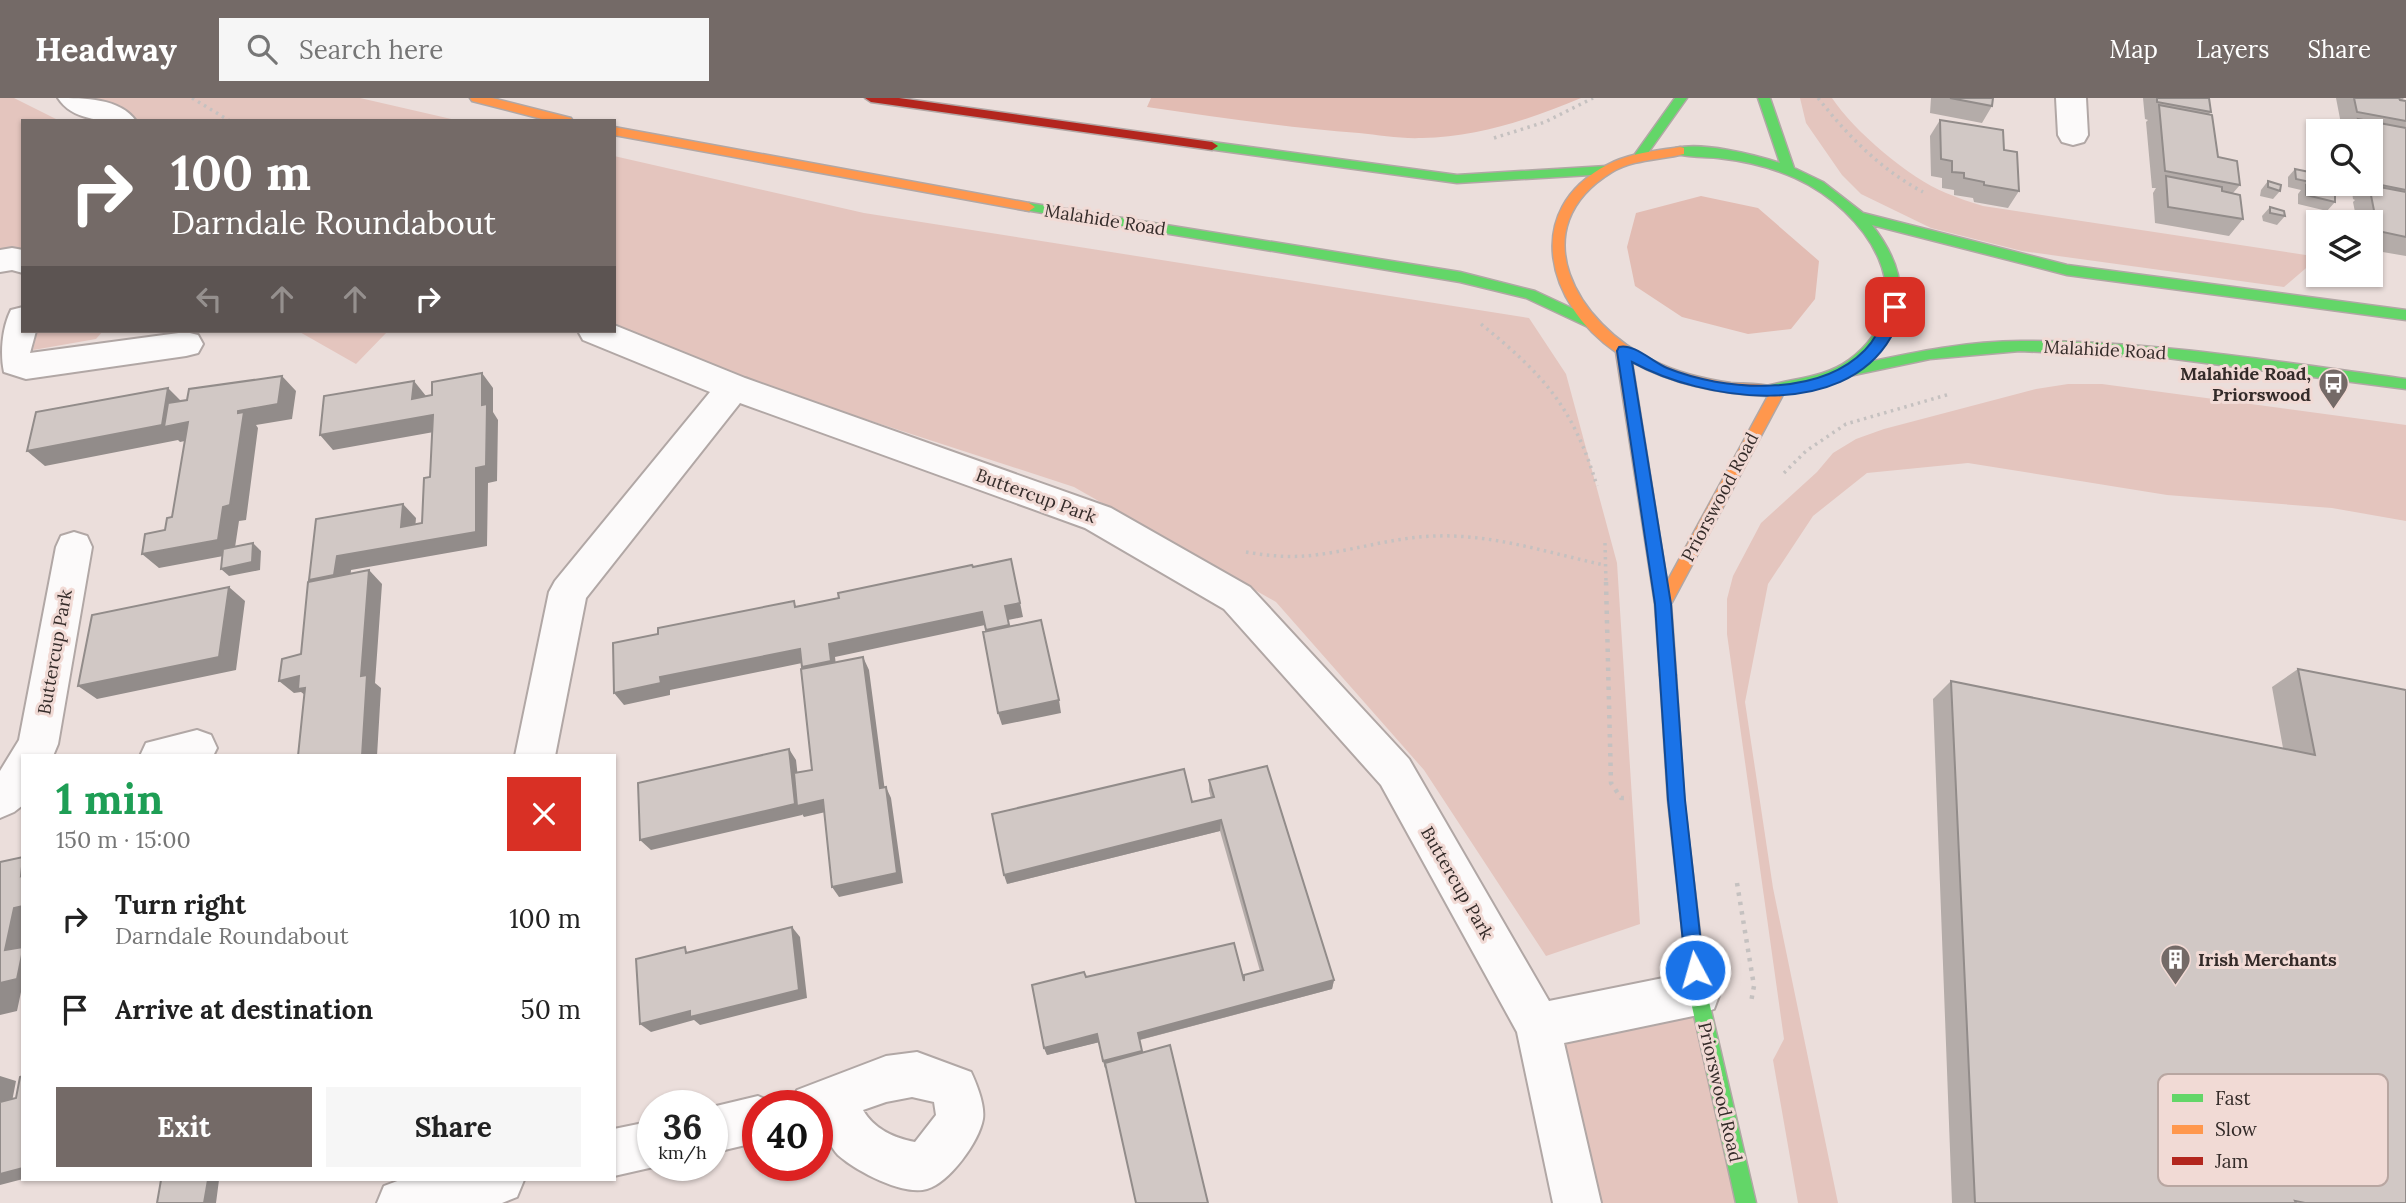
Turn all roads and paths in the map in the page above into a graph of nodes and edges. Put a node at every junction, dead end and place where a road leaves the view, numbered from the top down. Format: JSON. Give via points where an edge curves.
{"nodes":[{"id":1,"x":72,"y":98,"type":"edge"},
{"id":2,"x":192,"y":98,"type":"edge"},
{"id":3,"x":476,"y":98,"type":"edge"},
{"id":4,"x":871,"y":98,"type":"edge"},
{"id":5,"x":1593,"y":98,"type":"edge"},
{"id":6,"x":1681,"y":98,"type":"edge"},
{"id":7,"x":1764,"y":98,"type":"edge"},
{"id":8,"x":1818,"y":98,"type":"edge"},
{"id":9,"x":2071,"y":98,"type":"edge"},
{"id":10,"x":117,"y":119,"type":"edge"},
{"id":11,"x":227,"y":119,"type":"edge"},
{"id":12,"x":559,"y":119,"type":"edge"},
{"id":13,"x":616,"y":131,"type":"edge"},
{"id":14,"x":2073,"y":135,"type":"dead end"},
{"id":15,"x":1487,"y":140,"type":"dead end"},
{"id":16,"x":1639,"y":158,"type":"junction"},
{"id":17,"x":1607,"y":170,"type":"junction"},
{"id":18,"x":1789,"y":170,"type":"junction"},
{"id":19,"x":1929,"y":195,"type":"dead end"},
{"id":20,"x":1860,"y":217,"type":"junction"},
{"id":21,"x":0,"y":261,"type":"edge"},
{"id":22,"x":21,"y":261,"type":"edge"},
{"id":23,"x":2406,"y":315,"type":"edge"},
{"id":24,"x":1478,"y":321,"type":"dead end"},
{"id":25,"x":1590,"y":323,"type":"junction"},
{"id":26,"x":21,"y":325,"type":"edge"},
{"id":27,"x":600,"y":333,"type":"edge"},
{"id":28,"x":122,"y":342,"type":"edge"},
{"id":29,"x":186,"y":344,"type":"dead end"},
{"id":30,"x":1623,"y":351,"type":"junction"},
{"id":31,"x":1846,"y":372,"type":"junction"},
{"id":32,"x":2406,"y":384,"type":"edge"},
{"id":33,"x":733,"y":387,"type":"junction"},
{"id":34,"x":1778,"y":391,"type":"junction"},
{"id":35,"x":1951,"y":394,"type":"dead end"},
{"id":36,"x":1778,"y":478,"type":"dead end"},
{"id":37,"x":1600,"y":496,"type":"dead end"},
{"id":38,"x":1605,"y":533,"type":"dead end"},
{"id":39,"x":74,"y":547,"type":"dead end"},
{"id":40,"x":1242,"y":551,"type":"dead end"},
{"id":41,"x":1604,"y":565,"type":"junction"},
{"id":42,"x":1663,"y":604,"type":"junction"},
{"id":43,"x":32,"y":754,"type":"edge"},
{"id":44,"x":535,"y":754,"type":"edge"},
{"id":45,"x":1637,"y":799,"type":"dead end"},
{"id":46,"x":1698,"y":993,"type":"junction"},
{"id":47,"x":1538,"y":1026,"type":"junction"},
{"id":48,"x":637,"y":1148,"type":"edge"},
{"id":49,"x":616,"y":1153,"type":"edge"},
{"id":50,"x":492,"y":1188,"type":"edge"},
{"id":51,"x":401,"y":1203,"type":"edge"},
{"id":52,"x":1577,"y":1203,"type":"edge"},
{"id":53,"x":1746,"y":1203,"type":"edge"}],
"edges":[{"from":1,"to":10,"type":"street"},
{"from":2,"to":11,"type":"path"},
{"from":3,"to":12,"type":"main road"},
{"from":4,"to":17,"type":"main road","via":[[1457,179]]},
{"from":5,"to":15,"type":"path","via":[[1537,126]]},
{"from":6,"to":16,"type":"main road"},
{"from":7,"to":18,"type":"main road"},
{"from":8,"to":19,"type":"path","via":[[1875,159]]},
{"from":9,"to":14,"type":"street"},
{"from":13,"to":25,"type":"main road","name":"Malahide Road","via":[[1094,219],[1460,277],[1530,294]]},
{"from":16,"to":17,"type":"main road"},
{"from":16,"to":18,"type":"main road","via":[[1679,151],[1732,154]]},
{"from":17,"to":25,"type":"main road","via":[[1576,194],[1556,239],[1560,274]]},
{"from":18,"to":20,"type":"main road","via":[[1821,186]]},
{"from":20,"to":23,"type":"main road","via":[[2067,270]]},
{"from":20,"to":31,"type":"main road","via":[[1879,240],[1891,266],[1895,307],[1885,335]]},
{"from":21,"to":22,"type":"street"},
{"from":24,"to":37,"type":"path","via":[[1542,375],[1559,398],[1588,454]]},
{"from":25,"to":30,"type":"main road"},
{"from":26,"to":28,"type":"street","via":[[13,354],[16,363],[26,366]]},
{"from":27,"to":33,"type":"street","name":"Buttercup Park"},
{"from":28,"to":29,"type":"street"},
{"from":30,"to":34,"type":"main road","via":[[1660,371],[1703,385]]},
{"from":30,"to":42,"type":"main road","name":"Priorswood Road"},
{"from":31,"to":32,"type":"main road","name":"Malahide Road","via":[[1930,355],[2020,346],[2167,353]]},
{"from":31,"to":34,"type":"main road"},
{"from":33,"to":44,"type":"street","via":[[568,592]]},
{"from":33,"to":47,"type":"street","name":"Buttercup Park","via":[[1098,518],[1237,598],[1395,772]]},
{"from":34,"to":42,"type":"main road","name":"Priorswood Road"},
{"from":35,"to":36,"type":"path","via":[[1846,424],[1806,451]]},
{"from":38,"to":41,"type":"path"},
{"from":39,"to":43,"type":"street","name":"Buttercup Park"},
{"from":40,"to":41,"type":"path","via":[[1309,557],[1415,537],[1461,536]]},
{"from":41,"to":45,"type":"path","via":[[1611,783],[1621,798]]},
{"from":42,"to":46,"type":"main road","name":"Priorswood Road","via":[[1676,800]]},
{"from":46,"to":47,"type":"street"},
{"from":46,"to":53,"type":"main road","name":"Priorswood Road"},
{"from":47,"to":52,"type":"street","name":"Buttercup Park"},
{"from":48,"to":49,"type":"street"},
{"from":50,"to":51,"type":"street"}]}
